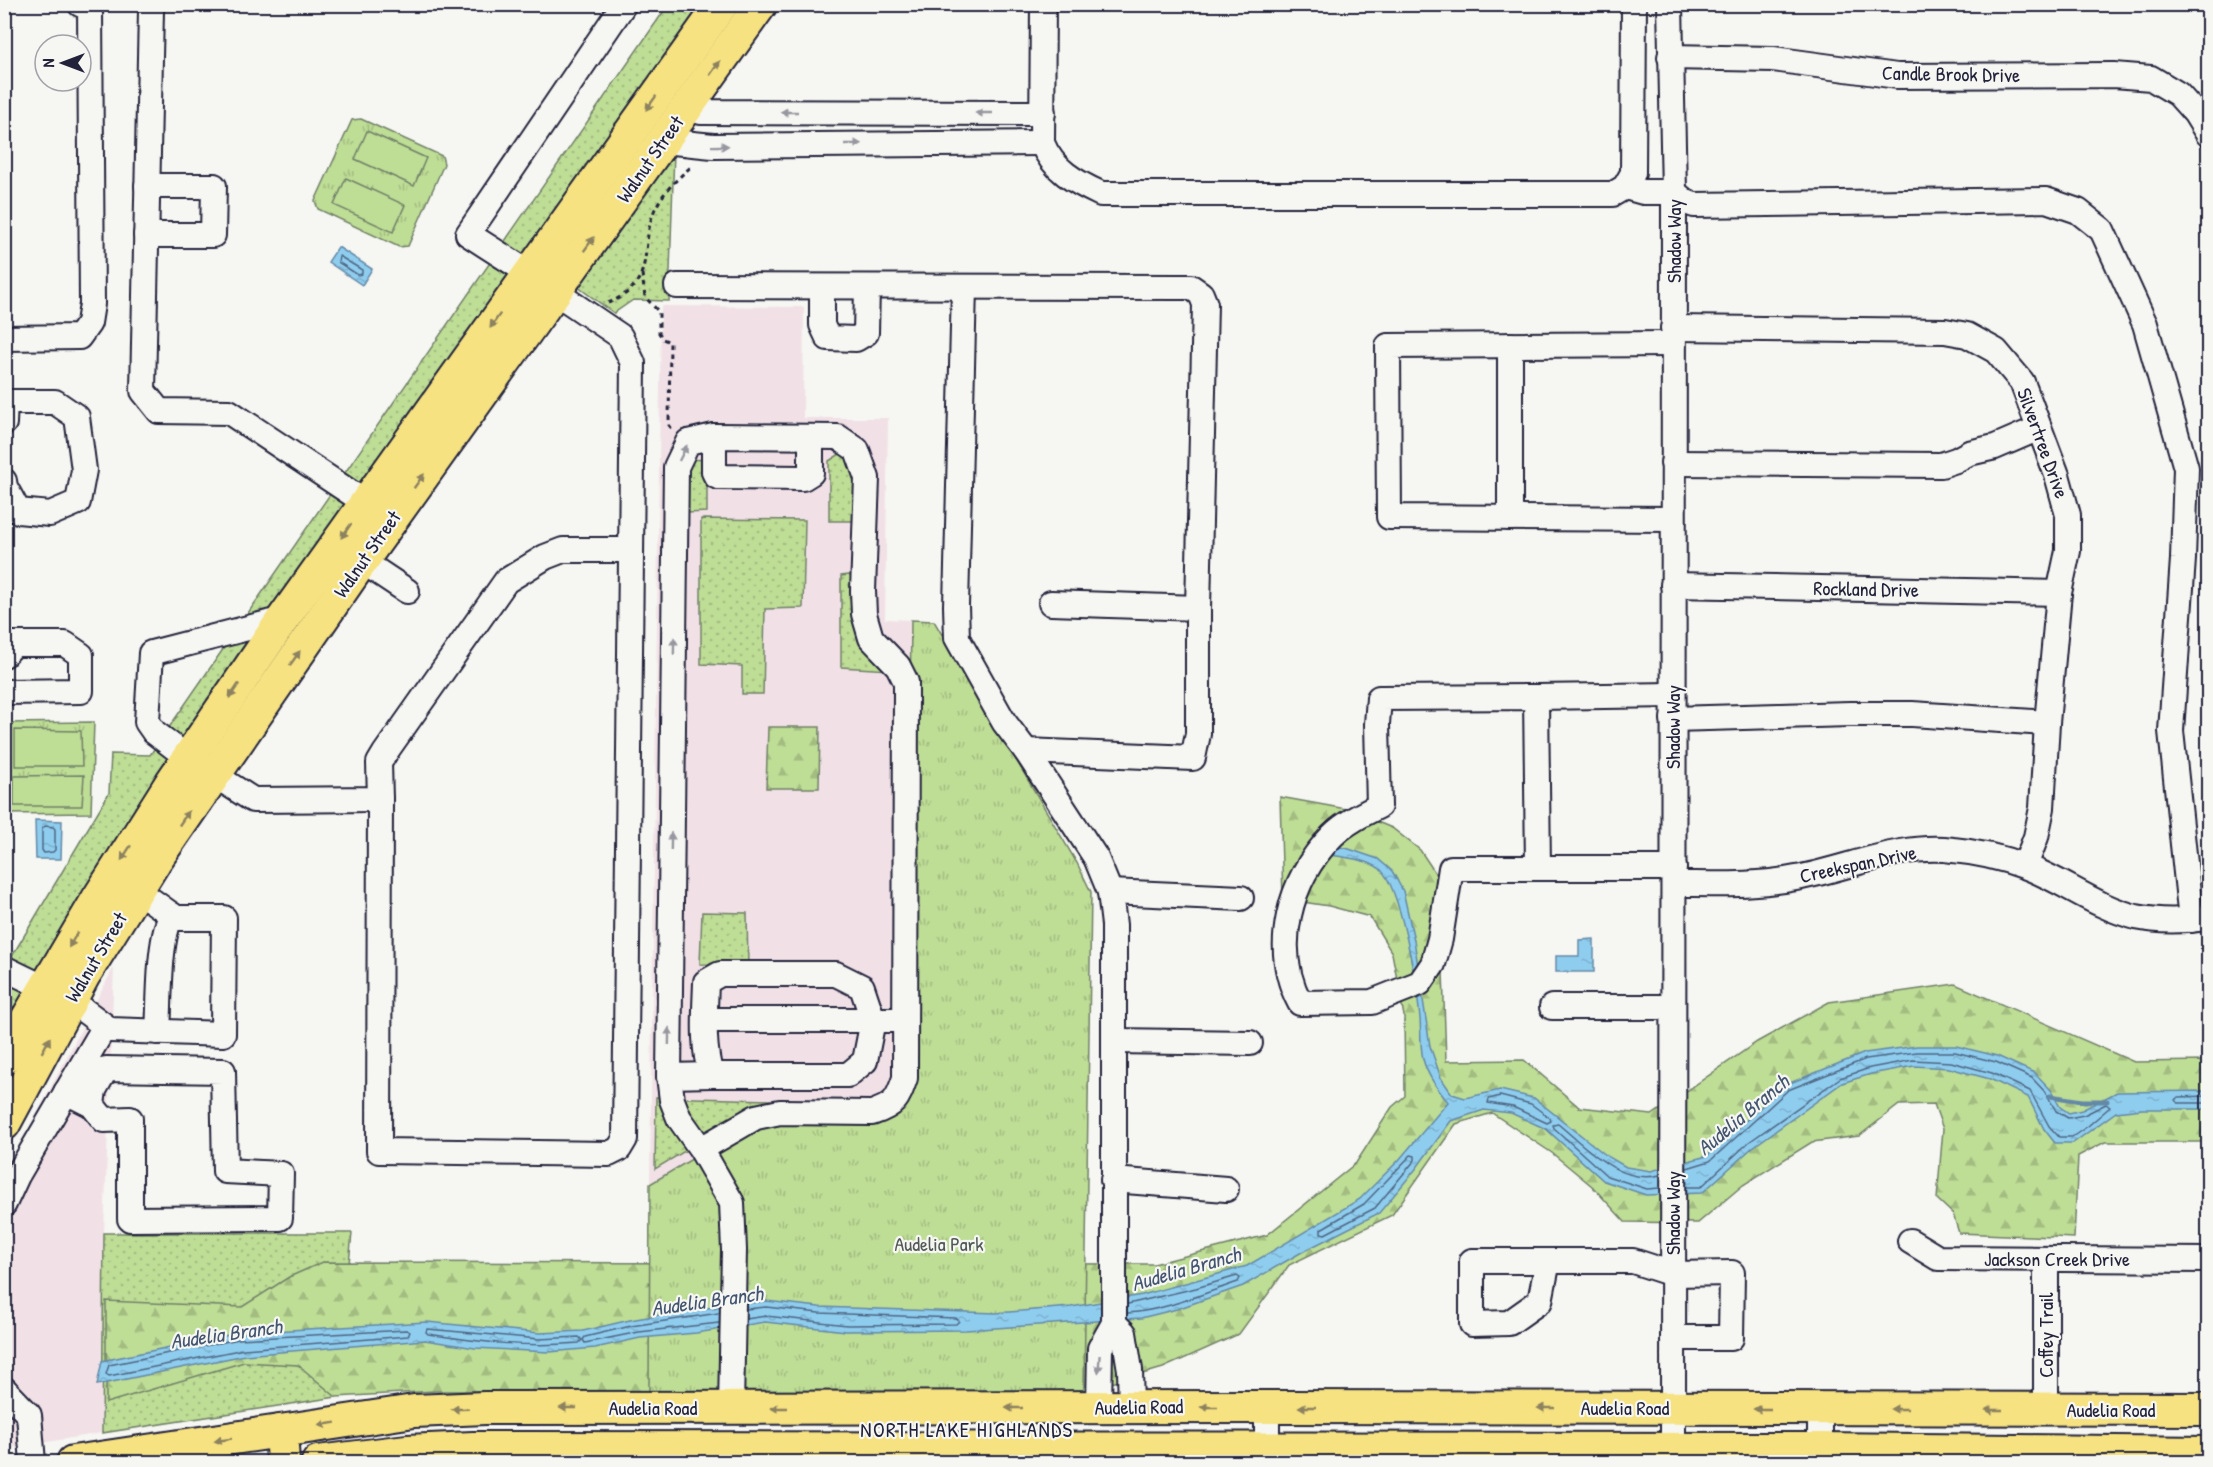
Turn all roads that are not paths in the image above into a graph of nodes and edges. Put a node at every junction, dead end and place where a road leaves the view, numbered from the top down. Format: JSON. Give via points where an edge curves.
{"nodes":[{"id":1,"x":80,"y":4,"type":"edge"},
{"id":2,"x":153,"y":4,"type":"edge"},
{"id":3,"x":624,"y":4,"type":"edge"},
{"id":4,"x":761,"y":4,"type":"edge"},
{"id":5,"x":1043,"y":4,"type":"edge"},
{"id":6,"x":1634,"y":4,"type":"edge"},
{"id":7,"x":1670,"y":4,"type":"edge"},
{"id":8,"x":720,"y":5,"type":"edge"},
{"id":9,"x":1670,"y":57,"type":"junction"},
{"id":10,"x":688,"y":106,"type":"junction"},
{"id":11,"x":1043,"y":113,"type":"junction"},
{"id":12,"x":2208,"y":134,"type":"edge"},
{"id":13,"x":663,"y":141,"type":"junction"},
{"id":14,"x":1042,"y":143,"type":"junction"},
{"id":15,"x":147,"y":186,"type":"junction"},
{"id":16,"x":1625,"y":187,"type":"junction"},
{"id":17,"x":1674,"y":192,"type":"junction"},
{"id":18,"x":146,"y":235,"type":"junction"},
{"id":19,"x":529,"y":273,"type":"junction"},
{"id":20,"x":676,"y":286,"type":"dead end"},
{"id":21,"x":822,"y":287,"type":"junction"},
{"id":22,"x":867,"y":287,"type":"junction"},
{"id":23,"x":964,"y":287,"type":"junction"},
{"id":24,"x":555,"y":292,"type":"junction"},
{"id":25,"x":1673,"y":336,"type":"junction"},
{"id":26,"x":4,"y":338,"type":"edge"},
{"id":27,"x":1510,"y":345,"type":"junction"},
{"id":28,"x":5,"y":409,"type":"edge"},
{"id":29,"x":2039,"y":428,"type":"junction"},
{"id":30,"x":714,"y":436,"type":"junction"},
{"id":31,"x":811,"y":437,"type":"junction"},
{"id":32,"x":1673,"y":463,"type":"junction"},
{"id":33,"x":4,"y":481,"type":"edge"},
{"id":34,"x":366,"y":503,"type":"junction"},
{"id":35,"x":1510,"y":518,"type":"junction"},
{"id":36,"x":1673,"y":519,"type":"junction"},
{"id":37,"x":631,"y":550,"type":"junction"},
{"id":38,"x":362,"y":561,"type":"junction"},
{"id":39,"x":1673,"y":585,"type":"junction"},
{"id":40,"x":407,"y":591,"type":"dead end"},
{"id":41,"x":2059,"y":593,"type":"junction"},
{"id":42,"x":1051,"y":603,"type":"dead end"},
{"id":43,"x":1198,"y":608,"type":"junction"},
{"id":44,"x":284,"y":619,"type":"junction"},
{"id":45,"x":4,"y":655,"type":"edge"},
{"id":46,"x":4,"y":692,"type":"edge"},
{"id":47,"x":1536,"y":697,"type":"junction"},
{"id":48,"x":1673,"y":707,"type":"junction"},
{"id":49,"x":2047,"y":723,"type":"junction"},
{"id":50,"x":1026,"y":751,"type":"junction"},
{"id":51,"x":188,"y":758,"type":"junction"},
{"id":52,"x":214,"y":776,"type":"junction"},
{"id":53,"x":380,"y":799,"type":"junction"},
{"id":54,"x":2025,"y":866,"type":"junction"},
{"id":55,"x":1538,"y":868,"type":"junction"},
{"id":56,"x":1674,"y":876,"type":"junction"},
{"id":57,"x":137,"y":890,"type":"junction"},
{"id":58,"x":1110,"y":892,"type":"junction"},
{"id":59,"x":1241,"y":898,"type":"dead end"},
{"id":60,"x":172,"y":915,"type":"junction"},
{"id":61,"x":2200,"y":919,"type":"edge"},
{"id":62,"x":4,"y":968,"type":"edge"},
{"id":63,"x":57,"y":994,"type":"junction"},
{"id":64,"x":1552,"y":1006,"type":"dead end"},
{"id":65,"x":1673,"y":1007,"type":"junction"},
{"id":66,"x":705,"y":1020,"type":"junction"},
{"id":67,"x":873,"y":1020,"type":"junction"},
{"id":68,"x":904,"y":1020,"type":"junction"},
{"id":69,"x":105,"y":1026,"type":"junction"},
{"id":70,"x":158,"y":1032,"type":"junction"},
{"id":71,"x":1114,"y":1041,"type":"junction"},
{"id":72,"x":1250,"y":1043,"type":"dead end"},
{"id":73,"x":4,"y":1058,"type":"edge"},
{"id":74,"x":711,"y":1075,"type":"junction"},
{"id":75,"x":669,"y":1076,"type":"junction"},
{"id":76,"x":66,"y":1092,"type":"junction"},
{"id":77,"x":92,"y":1105,"type":"junction"},
{"id":78,"x":4,"y":1124,"type":"edge"},
{"id":79,"x":701,"y":1149,"type":"junction"},
{"id":80,"x":1113,"y":1180,"type":"junction"},
{"id":81,"x":1226,"y":1189,"type":"dead end"},
{"id":82,"x":4,"y":1204,"type":"edge"},
{"id":83,"x":1910,"y":1241,"type":"dead end"},
{"id":84,"x":2046,"y":1259,"type":"junction"},
{"id":85,"x":2208,"y":1260,"type":"edge"},
{"id":86,"x":1548,"y":1261,"type":"dead end"},
{"id":87,"x":1673,"y":1274,"type":"junction"},
{"id":88,"x":1114,"y":1323,"type":"junction"},
{"id":89,"x":1673,"y":1338,"type":"junction"},
{"id":90,"x":10,"y":1402,"type":"edge"},
{"id":91,"x":1131,"y":1407,"type":"junction"},
{"id":92,"x":1267,"y":1407,"type":"junction"},
{"id":93,"x":731,"y":1408,"type":"junction"},
{"id":94,"x":1099,"y":1408,"type":"junction"},
{"id":95,"x":1673,"y":1408,"type":"junction"},
{"id":96,"x":1820,"y":1409,"type":"junction"},
{"id":97,"x":2208,"y":1409,"type":"edge"},
{"id":98,"x":2046,"y":1410,"type":"junction"},
{"id":99,"x":281,"y":1431,"type":"junction"},
{"id":100,"x":1100,"y":1449,"type":"junction"},
{"id":101,"x":1131,"y":1449,"type":"junction"},
{"id":102,"x":1673,"y":1449,"type":"junction"},
{"id":103,"x":2208,"y":1453,"type":"edge"},
{"id":104,"x":732,"y":1455,"type":"edge"},
{"id":105,"x":1267,"y":1456,"type":"edge"},
{"id":106,"x":1820,"y":1456,"type":"edge"},
{"id":107,"x":33,"y":1462,"type":"edge"},
{"id":108,"x":73,"y":1462,"type":"edge"},
{"id":109,"x":283,"y":1462,"type":"edge"},
{"id":110,"x":318,"y":1462,"type":"edge"}],
"edges":[{"from":1,"to":26,"type":"street","via":[[90,8],[89,323],[79,337]]},
{"from":2,"to":15,"type":"street"},
{"from":3,"to":19,"type":"street","via":[[468,234]]},
{"from":10,"to":4,"type":"main road","name":"Walnut Street","one_way":true},
{"from":5,"to":11,"type":"street"},
{"from":6,"to":16,"type":"street","via":[[1633,173]]},
{"from":7,"to":9,"type":"street","name":"Shadow Way"},
{"from":8,"to":19,"type":"main road","name":"Walnut Street","one_way":true},
{"from":9,"to":12,"type":"street","name":"Candle Brook Drive","via":[[1773,59],[1897,76],[2151,78],[2178,94]]},
{"from":9,"to":17,"type":"street","name":"Shadow Way"},
{"from":11,"to":10,"type":"street","one_way":true,"via":[[701,112]]},
{"from":10,"to":13,"type":"main road","name":"Walnut Street"},
{"from":11,"to":14,"type":"street"},
{"from":13,"to":14,"type":"street","one_way":true,"via":[[713,146]]},
{"from":24,"to":13,"type":"main road","name":"Walnut Street","one_way":true},
{"from":14,"to":16,"type":"street","via":[[1048,158],[1074,181],[1101,194],[1613,194]]},
{"from":15,"to":18,"type":"street"},
{"from":15,"to":18,"type":"street","via":[[214,186],[214,206],[213,235]]},
{"from":16,"to":17,"type":"street","via":[[1643,192]]},
{"from":17,"to":25,"type":"street","name":"Shadow Way"},
{"from":17,"to":61,"type":"street","via":[[1694,205],[2046,200],[2078,211],[2102,230],[2145,324],[2186,468],[2171,731]]},
{"from":18,"to":34,"type":"street","via":[[143,391],[159,411],[229,412]]},
{"from":19,"to":24,"type":"main road"},
{"from":19,"to":34,"type":"main road","name":"Walnut Street","one_way":true},
{"from":20,"to":21,"type":"street"},
{"from":21,"to":22,"type":"street"},
{"from":21,"to":22,"type":"street","via":[[822,325],[828,338],[856,339],[866,333]]},
{"from":22,"to":23,"type":"street"},
{"from":23,"to":43,"type":"street","via":[[1191,287],[1201,294],[1205,304]]},
{"from":23,"to":50,"type":"street","via":[[957,638],[1004,722]]},
{"from":24,"to":37,"type":"street","via":[[620,336],[633,363]]},
{"from":38,"to":24,"type":"main road","name":"Walnut Street","one_way":true},
{"from":25,"to":27,"type":"street","name":"Silvertree Drive"},
{"from":25,"to":29,"type":"street","name":"Silvertree Drive","via":[[1945,331],[1967,335],[1996,351],[2022,382]]},
{"from":25,"to":32,"type":"street","name":"Shadow Way"},
{"from":27,"to":35,"type":"street"},
{"from":27,"to":35,"type":"street","name":"Silvertree Drive","via":[[1388,346],[1389,517]]},
{"from":28,"to":33,"type":"street","via":[[55,402],[77,417],[84,470],[78,502],[50,514],[18,511]]},
{"from":29,"to":32,"type":"street","via":[[1941,465]]},
{"from":29,"to":41,"type":"street","name":"Silvertree Drive","via":[[2068,515],[2067,551]]},
{"from":30,"to":31,"type":"street"},
{"from":30,"to":31,"type":"street","via":[[716,476],[803,478],[811,472]]},
{"from":75,"to":30,"type":"street","one_way":true,"via":[[676,467],[688,442]]},
{"from":31,"to":68,"type":"street","via":[[838,437],[857,450],[867,478],[864,614],[871,638],[898,666],[906,682]]},
{"from":32,"to":36,"type":"street","name":"Shadow Way"},
{"from":34,"to":44,"type":"main road","name":"Walnut Street","one_way":true},
{"from":35,"to":36,"type":"street"},
{"from":36,"to":39,"type":"street","name":"Shadow Way"},
{"from":37,"to":53,"type":"street","via":[[563,550],[506,581],[385,753],[380,763]]},
{"from":37,"to":53,"type":"street","via":[[625,1139],[620,1149],[609,1154],[379,1150]]},
{"from":38,"to":40,"type":"street"},
{"from":52,"to":38,"type":"main road","name":"Walnut Street","one_way":true},
{"from":39,"to":41,"type":"street","name":"Rockland Drive"},
{"from":39,"to":48,"type":"street","name":"Shadow Way"},
{"from":41,"to":49,"type":"street","name":"Silvertree Drive"},
{"from":42,"to":43,"type":"street"},
{"from":43,"to":50,"type":"street","via":[[1198,734],[1193,758]]},
{"from":44,"to":51,"type":"main road","name":"Walnut Street","one_way":true},
{"from":44,"to":51,"type":"street","via":[[151,653],[147,722]]},
{"from":45,"to":46,"type":"street","via":[[14,644],[65,645],[81,655],[81,691]]},
{"from":47,"to":48,"type":"street"},
{"from":47,"to":55,"type":"street"},
{"from":47,"to":55,"type":"street","name":"Creekspan Drive","via":[[1379,698],[1379,806],[1332,836],[1314,859],[1296,890],[1285,929],[1291,984],[1300,1003],[1372,1002],[1420,983],[1432,964],[1440,939],[1451,868]]},
{"from":48,"to":49,"type":"street"},
{"from":48,"to":56,"type":"street","name":"Shadow Way"},
{"from":49,"to":54,"type":"street","name":"Silvertree Drive","via":[[2042,808]]},
{"from":50,"to":58,"type":"street","via":[[1096,858]]},
{"from":51,"to":52,"type":"street"},
{"from":51,"to":63,"type":"main road","name":"Walnut Street","one_way":true,"via":[[99,897]]},
{"from":52,"to":53,"type":"street","via":[[252,800]]},
{"from":57,"to":52,"type":"main road","name":"Walnut Street","one_way":true},
{"from":54,"to":56,"type":"street","name":"Creekspan Drive","via":[[1951,849],[1917,849],[1758,884]]},
{"from":54,"to":61,"type":"street","name":"Creekspan Drive","via":[[2100,905],[2136,917],[2167,921]]},
{"from":55,"to":56,"type":"street","name":"Creekspan Drive"},
{"from":56,"to":65,"type":"street","name":"Shadow Way"},
{"from":57,"to":60,"type":"street"},
{"from":57,"to":63,"type":"main road","name":"Walnut Street"},
{"from":58,"to":59,"type":"street"},
{"from":58,"to":71,"type":"street","via":[[1114,925]]},
{"from":60,"to":70,"type":"street","via":[[167,923]]},
{"from":60,"to":70,"type":"street","via":[[224,918],[223,1034]]},
{"from":62,"to":63,"type":"street"},
{"from":63,"to":69,"type":"street"},
{"from":63,"to":73,"type":"main road","name":"Walnut Street"},
{"from":78,"to":63,"type":"main road","name":"Walnut Street","one_way":true},
{"from":64,"to":65,"type":"street"},
{"from":65,"to":87,"type":"street","name":"Shadow Way"},
{"from":66,"to":67,"type":"street"},
{"from":66,"to":67,"type":"street","via":[[706,982],[720,974],[836,974],[862,987]]},
{"from":66,"to":74,"type":"street","via":[[705,1054]]},
{"from":67,"to":68,"type":"street"},
{"from":67,"to":74,"type":"street","via":[[865,1061],[848,1075]]},
{"from":68,"to":79,"type":"street","via":[[905,1078],[897,1101],[885,1109],[872,1113],[780,1112],[756,1118]]},
{"from":69,"to":70,"type":"street","via":[[110,1030]]},
{"from":69,"to":76,"type":"street"},
{"from":71,"to":72,"type":"street"},
{"from":71,"to":80,"type":"street"},
{"from":74,"to":75,"type":"street"},
{"from":75,"to":79,"type":"street","via":[[679,1118]]},
{"from":76,"to":77,"type":"street"},
{"from":76,"to":82,"type":"street"},
{"from":77,"to":77,"type":"street","via":[[94,1090],[106,1069],[223,1071],[225,1171],[281,1174],[280,1218],[130,1219],[130,1119],[104,1120]]},
{"from":79,"to":93,"type":"street","via":[[732,1203]]},
{"from":80,"to":81,"type":"street"},
{"from":80,"to":88,"type":"street"},
{"from":83,"to":84,"type":"street","name":"Jackson Creek Drive","via":[[1938,1258]]},
{"from":84,"to":85,"type":"street","name":"Jackson Creek Drive"},
{"from":84,"to":98,"type":"street","name":"Coffey Trail"},
{"from":86,"to":87,"type":"street","via":[[1633,1262]]},
{"from":87,"to":89,"type":"street","name":"Shadow Way"},
{"from":87,"to":89,"type":"street","via":[[1732,1273],[1731,1338]]},
{"from":88,"to":91,"type":"street","via":[[1124,1333]]},
{"from":88,"to":94,"type":"street","one_way":true,"via":[[1100,1348]]},
{"from":89,"to":95,"type":"street","name":"Shadow Way"},
{"from":90,"to":107,"type":"street","via":[[29,1415]]},
{"from":92,"to":91,"type":"main road","name":"Audelia Road","one_way":true},
{"from":91,"to":94,"type":"main road","name":"Audelia Road"},
{"from":91,"to":101,"type":"main road"},
{"from":95,"to":92,"type":"main road","name":"Audelia Road","one_way":true},
{"from":92,"to":105,"type":"street"},
{"from":94,"to":93,"type":"main road","name":"Audelia Road","one_way":true},
{"from":93,"to":99,"type":"main road","name":"Audelia Road","one_way":true,"via":[[426,1410]]},
{"from":93,"to":104,"type":"main road"},
{"from":94,"to":100,"type":"main road"},
{"from":96,"to":95,"type":"main road","name":"Audelia Road","one_way":true},
{"from":95,"to":102,"type":"street","name":"Shadow Way"},
{"from":98,"to":96,"type":"main road","name":"Audelia Road","one_way":true},
{"from":96,"to":106,"type":"street"},
{"from":97,"to":98,"type":"main road","name":"Audelia Road"},
{"from":99,"to":108,"type":"main road","name":"Audelia Road","one_way":true},
{"from":99,"to":109,"type":"main road"},
{"from":100,"to":101,"type":"main road","name":"Audelia Road"},
{"from":100,"to":104,"type":"main road","name":"Audelia Road"},
{"from":101,"to":105,"type":"main road","name":"Audelia Road"},
{"from":102,"to":105,"type":"main road","name":"Audelia Road"},
{"from":102,"to":106,"type":"main road","name":"Audelia Road"},
{"from":103,"to":106,"type":"main road","name":"Audelia Road"},
{"from":104,"to":110,"type":"main road","name":"Audelia Road","via":[[473,1448]]}]}
